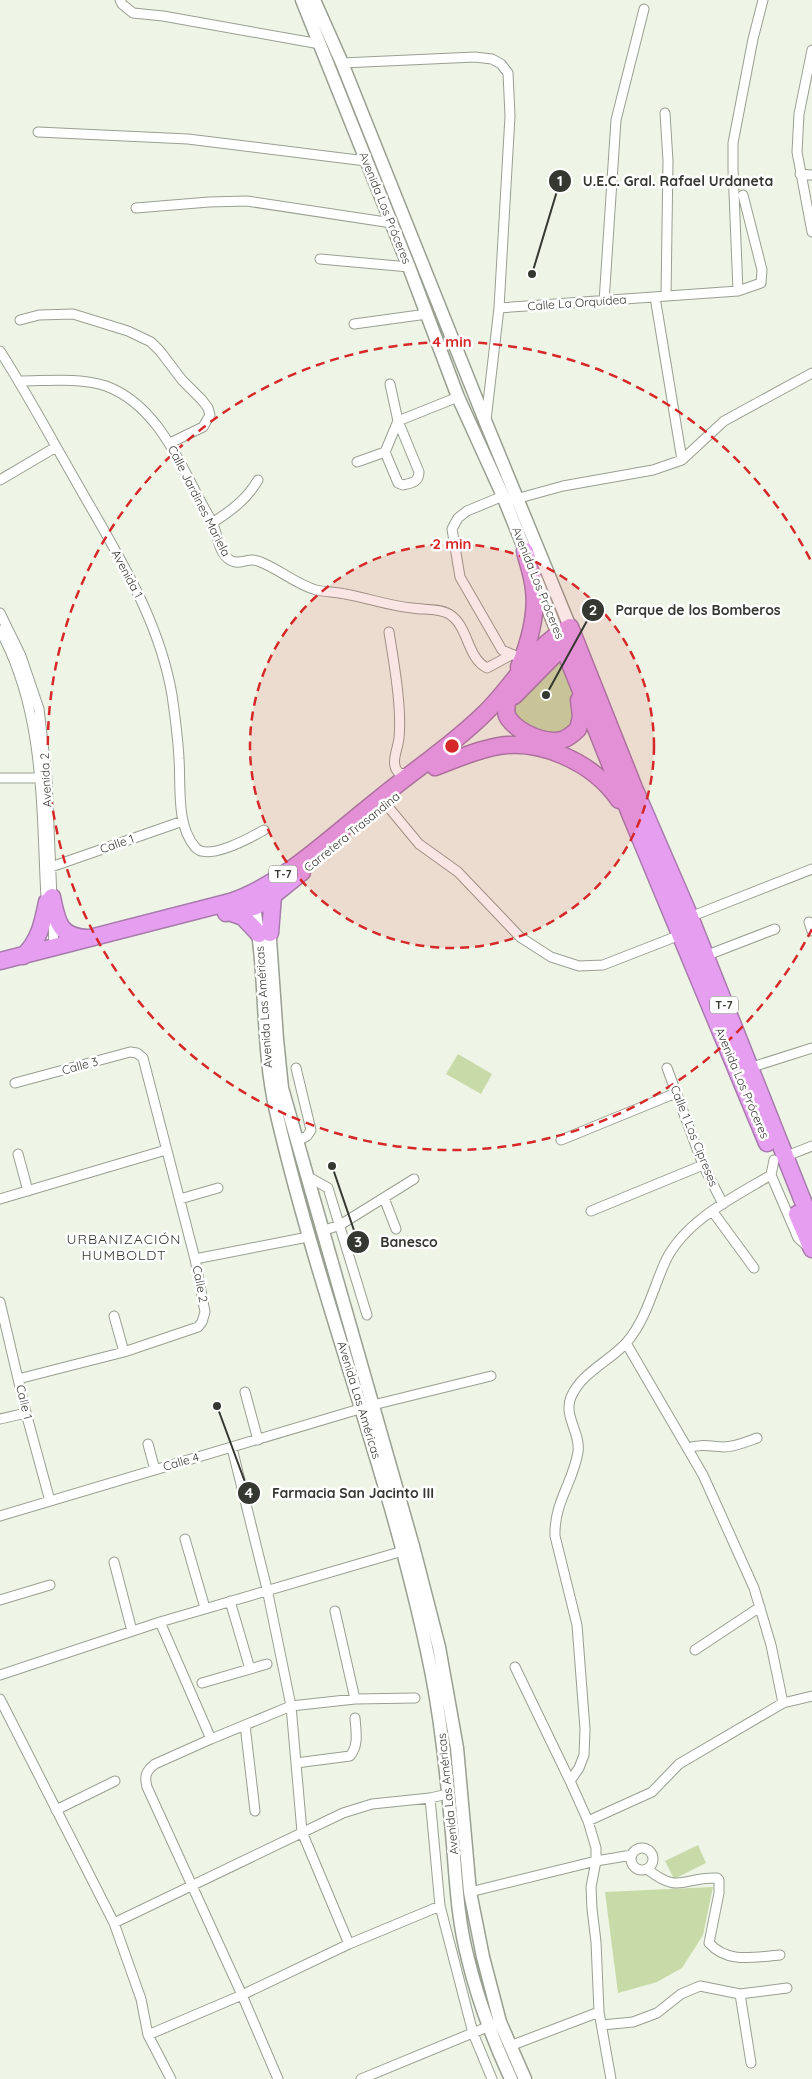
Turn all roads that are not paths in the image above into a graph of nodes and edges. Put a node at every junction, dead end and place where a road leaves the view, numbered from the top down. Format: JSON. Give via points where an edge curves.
{"nodes":[{"id":1,"x":120,"y":0,"type":"edge"},
{"id":2,"x":302,"y":0,"type":"edge"},
{"id":3,"x":314,"y":0,"type":"edge"},
{"id":4,"x":763,"y":0,"type":"edge"},
{"id":5,"x":644,"y":9,"type":"dead end"},
{"id":6,"x":320,"y":44,"type":"junction"},
{"id":7,"x":812,"y":50,"type":"edge"},
{"id":8,"x":342,"y":63,"type":"junction"},
{"id":9,"x":809,"y":71,"type":"edge"},
{"id":10,"x":665,"y":113,"type":"dead end"},
{"id":11,"x":38,"y":132,"type":"dead end"},
{"id":12,"x":366,"y":161,"type":"junction"},
{"id":13,"x":800,"y":174,"type":"junction"},
{"id":14,"x":812,"y":175,"type":"edge"},
{"id":15,"x":743,"y":196,"type":"dead end"},
{"id":16,"x":136,"y":208,"type":"dead end"},
{"id":17,"x":392,"y":223,"type":"junction"},
{"id":18,"x":812,"y":232,"type":"edge"},
{"id":19,"x":320,"y":259,"type":"dead end"},
{"id":20,"x":409,"y":267,"type":"junction"},
{"id":21,"x":738,"y":291,"type":"junction"},
{"id":22,"x":666,"y":296,"type":"junction"},
{"id":23,"x":655,"y":297,"type":"junction"},
{"id":24,"x":604,"y":302,"type":"junction"},
{"id":25,"x":499,"y":308,"type":"junction"},
{"id":26,"x":427,"y":314,"type":"junction"},
{"id":27,"x":20,"y":320,"type":"dead end"},
{"id":28,"x":354,"y":324,"type":"dead end"},
{"id":29,"x":0,"y":351,"type":"edge"},
{"id":30,"x":812,"y":373,"type":"edge"},
{"id":31,"x":19,"y":381,"type":"junction"},
{"id":32,"x":390,"y":384,"type":"dead end"},
{"id":33,"x":458,"y":397,"type":"junction"},
{"id":34,"x":398,"y":422,"type":"junction"},
{"id":35,"x":486,"y":423,"type":"junction"},
{"id":36,"x":170,"y":443,"type":"junction"},
{"id":37,"x":56,"y":447,"type":"junction"},
{"id":38,"x":385,"y":452,"type":"junction"},
{"id":39,"x":682,"y":460,"type":"junction"},
{"id":40,"x":357,"y":462,"type":"dead end"},
{"id":41,"x":0,"y":480,"type":"edge"},
{"id":42,"x":258,"y":480,"type":"dead end"},
{"id":43,"x":509,"y":499,"type":"junction"},
{"id":44,"x":212,"y":523,"type":"junction"},
{"id":45,"x":525,"y":551,"type":"junction"},
{"id":46,"x":0,"y":613,"type":"edge"},
{"id":47,"x":390,"y":632,"type":"dead end"},
{"id":48,"x":566,"y":635,"type":"junction"},
{"id":49,"x":4,"y":636,"type":"edge"},
{"id":50,"x":517,"y":657,"type":"junction"},
{"id":51,"x":511,"y":685,"type":"junction"},
{"id":52,"x":578,"y":685,"type":"junction"},
{"id":53,"x":507,"y":703,"type":"junction"},
{"id":54,"x":435,"y":767,"type":"junction"},
{"id":55,"x":409,"y":775,"type":"junction"},
{"id":56,"x":0,"y":778,"type":"edge"},
{"id":57,"x":43,"y":778,"type":"junction"},
{"id":58,"x":383,"y":801,"type":"junction"},
{"id":59,"x":630,"y":816,"type":"junction"},
{"id":60,"x":183,"y":821,"type":"junction"},
{"id":61,"x":264,"y":830,"type":"dead end"},
{"id":62,"x":51,"y":867,"type":"junction"},
{"id":63,"x":812,"y":868,"type":"edge"},
{"id":64,"x":261,"y":898,"type":"junction"},
{"id":65,"x":49,"y":899,"type":"junction"},
{"id":66,"x":229,"y":912,"type":"junction"},
{"id":67,"x":690,"y":917,"type":"junction"},
{"id":68,"x":775,"y":929,"type":"dead end"},
{"id":69,"x":264,"y":934,"type":"junction"},
{"id":70,"x":680,"y":935,"type":"junction"},
{"id":71,"x":92,"y":938,"type":"junction"},
{"id":72,"x":51,"y":952,"type":"junction"},
{"id":73,"x":23,"y":956,"type":"junction"},
{"id":74,"x":705,"y":956,"type":"junction"},
{"id":75,"x":0,"y":961,"type":"edge"},
{"id":76,"x":0,"y":968,"type":"edge"},
{"id":77,"x":812,"y":1048,"type":"edge"},
{"id":78,"x":143,"y":1058,"type":"joint"},
{"id":79,"x":296,"y":1068,"type":"dead end"},
{"id":80,"x":667,"y":1068,"type":"dead end"},
{"id":81,"x":749,"y":1068,"type":"junction"},
{"id":82,"x":15,"y":1083,"type":"dead end"},
{"id":83,"x":676,"y":1094,"type":"junction"},
{"id":84,"x":298,"y":1140,"type":"junction"},
{"id":85,"x":561,"y":1140,"type":"dead end"},
{"id":86,"x":812,"y":1146,"type":"edge"},
{"id":87,"x":166,"y":1150,"type":"junction"},
{"id":88,"x":18,"y":1154,"type":"dead end"},
{"id":89,"x":776,"y":1164,"type":"junction"},
{"id":90,"x":704,"y":1165,"type":"junction"},
{"id":91,"x":307,"y":1176,"type":"junction"},
{"id":92,"x":414,"y":1179,"type":"dead end"},
{"id":93,"x":218,"y":1188,"type":"dead end"},
{"id":94,"x":28,"y":1191,"type":"junction"},
{"id":95,"x":384,"y":1198,"type":"junction"},
{"id":96,"x":0,"y":1199,"type":"edge"},
{"id":97,"x":180,"y":1199,"type":"junction"},
{"id":98,"x":723,"y":1204,"type":"junction"},
{"id":99,"x":591,"y":1211,"type":"dead end"},
{"id":100,"x":713,"y":1212,"type":"junction"},
{"id":101,"x":812,"y":1224,"type":"edge"},
{"id":102,"x":340,"y":1225,"type":"junction"},
{"id":103,"x":396,"y":1229,"type":"dead end"},
{"id":104,"x":322,"y":1231,"type":"junction"},
{"id":105,"x":308,"y":1237,"type":"junction"},
{"id":106,"x":812,"y":1249,"type":"edge"},
{"id":107,"x":196,"y":1259,"type":"junction"},
{"id":108,"x":754,"y":1268,"type":"dead end"},
{"id":109,"x":356,"y":1282,"type":"junction"},
{"id":110,"x":340,"y":1292,"type":"junction"},
{"id":111,"x":0,"y":1302,"type":"edge"},
{"id":112,"x":2,"y":1315,"type":"edge"},
{"id":113,"x":367,"y":1315,"type":"dead end"},
{"id":114,"x":114,"y":1316,"type":"dead end"},
{"id":115,"x":626,"y":1343,"type":"junction"},
{"id":116,"x":124,"y":1352,"type":"junction"},
{"id":117,"x":491,"y":1376,"type":"dead end"},
{"id":118,"x":18,"y":1379,"type":"junction"},
{"id":119,"x":245,"y":1392,"type":"dead end"},
{"id":120,"x":368,"y":1408,"type":"junction"},
{"id":121,"x":26,"y":1413,"type":"junction"},
{"id":122,"x":0,"y":1419,"type":"edge"},
{"id":123,"x":757,"y":1438,"type":"dead end"},
{"id":124,"x":258,"y":1440,"type":"junction"},
{"id":125,"x":148,"y":1444,"type":"dead end"},
{"id":126,"x":232,"y":1448,"type":"junction"},
{"id":127,"x":687,"y":1448,"type":"junction"},
{"id":128,"x":155,"y":1470,"type":"junction"},
{"id":129,"x":50,"y":1501,"type":"junction"},
{"id":130,"x":0,"y":1516,"type":"edge"},
{"id":131,"x":186,"y":1539,"type":"dead end"},
{"id":132,"x":403,"y":1551,"type":"junction"},
{"id":133,"x":114,"y":1562,"type":"dead end"},
{"id":134,"x":50,"y":1585,"type":"dead end"},
{"id":135,"x":267,"y":1590,"type":"junction"},
{"id":136,"x":0,"y":1600,"type":"edge"},
{"id":137,"x":230,"y":1601,"type":"junction"},
{"id":138,"x":760,"y":1607,"type":"junction"},
{"id":139,"x":205,"y":1608,"type":"junction"},
{"id":140,"x":335,"y":1611,"type":"dead end"},
{"id":141,"x":160,"y":1622,"type":"junction"},
{"id":142,"x":132,"y":1631,"type":"junction"},
{"id":143,"x":695,"y":1650,"type":"dead end"},
{"id":144,"x":267,"y":1664,"type":"dead end"},
{"id":145,"x":515,"y":1667,"type":"dead end"},
{"id":146,"x":250,"y":1669,"type":"junction"},
{"id":147,"x":0,"y":1675,"type":"edge"},
{"id":148,"x":202,"y":1683,"type":"dead end"},
{"id":149,"x":812,"y":1696,"type":"edge"},
{"id":150,"x":415,"y":1698,"type":"dead end"},
{"id":151,"x":0,"y":1699,"type":"edge"},
{"id":152,"x":355,"y":1699,"type":"junction"},
{"id":153,"x":783,"y":1703,"type":"junction"},
{"id":154,"x":291,"y":1706,"type":"junction"},
{"id":155,"x":355,"y":1718,"type":"dead end"},
{"id":156,"x":245,"y":1725,"type":"junction"},
{"id":157,"x":211,"y":1739,"type":"junction"},
{"id":158,"x":296,"y":1763,"type":"junction"},
{"id":159,"x":115,"y":1781,"type":"dead end"},
{"id":160,"x":570,"y":1781,"type":"junction"},
{"id":161,"x":448,"y":1794,"type":"junction"},
{"id":162,"x":430,"y":1798,"type":"junction"},
{"id":163,"x":56,"y":1810,"type":"junction"},
{"id":164,"x":255,"y":1811,"type":"dead end"},
{"id":165,"x":588,"y":1821,"type":"junction"},
{"id":166,"x":302,"y":1832,"type":"junction"},
{"id":167,"x":632,"y":1855,"type":"junction"},
{"id":168,"x":596,"y":1861,"type":"junction"},
{"id":169,"x":648,"y":1870,"type":"junction"},
{"id":170,"x":192,"y":1887,"type":"junction"},
{"id":171,"x":470,"y":1892,"type":"junction"},
{"id":172,"x":440,"y":1906,"type":"junction"},
{"id":173,"x":114,"y":1923,"type":"junction"},
{"id":174,"x":349,"y":1944,"type":"junction"},
{"id":175,"x":780,"y":1954,"type":"dead end"},
{"id":176,"x":787,"y":1988,"type":"dead end"},
{"id":177,"x":740,"y":1994,"type":"junction"},
{"id":178,"x":242,"y":1995,"type":"junction"},
{"id":179,"x":599,"y":2012,"type":"junction"},
{"id":180,"x":494,"y":2025,"type":"junction"},
{"id":181,"x":602,"y":2025,"type":"junction"},
{"id":182,"x":473,"y":2033,"type":"junction"},
{"id":183,"x":148,"y":2035,"type":"junction"},
{"id":184,"x":510,"y":2046,"type":"junction"},
{"id":185,"x":751,"y":2063,"type":"dead end"},
{"id":186,"x":171,"y":2079,"type":"edge"},
{"id":187,"x":278,"y":2079,"type":"edge"},
{"id":188,"x":360,"y":2079,"type":"edge"},
{"id":189,"x":492,"y":2079,"type":"edge"},
{"id":190,"x":511,"y":2079,"type":"edge"},
{"id":191,"x":525,"y":2079,"type":"edge"},
{"id":192,"x":611,"y":2079,"type":"edge"}],
"edges":[{"from":1,"to":6,"type":"street","via":[[133,13]]},
{"from":2,"to":6,"type":"street","name":"Avenida Los Próceres"},
{"from":3,"to":8,"type":"street","name":"Avenida Los Próceres"},
{"from":4,"to":21,"type":"street","via":[[733,143]]},
{"from":5,"to":24,"type":"street","via":[[616,120]]},
{"from":6,"to":12,"type":"street","name":"Avenida Los Próceres"},
{"from":7,"to":9,"type":"street"},
{"from":8,"to":25,"type":"street","via":[[475,57],[492,59],[508,73],[510,116]]},
{"from":8,"to":35,"type":"street","name":"Avenida Los Próceres"},
{"from":9,"to":13,"type":"street","via":[[799,114],[797,152]]},
{"from":10,"to":22,"type":"street","via":[[668,161]]},
{"from":11,"to":12,"type":"street","via":[[188,139]]},
{"from":12,"to":17,"type":"street","name":"Avenida Los Próceres"},
{"from":13,"to":14,"type":"street"},
{"from":13,"to":18,"type":"street"},
{"from":15,"to":21,"type":"street","name":"Calle La Orquídea","via":[[762,279],[760,283]]},
{"from":16,"to":17,"type":"street","via":[[247,201]]},
{"from":17,"to":20,"type":"street","name":"Avenida Los Próceres"},
{"from":19,"to":20,"type":"street"},
{"from":20,"to":26,"type":"street","name":"Avenida Los Próceres"},
{"from":21,"to":22,"type":"street","name":"Calle La Orquídea"},
{"from":22,"to":23,"type":"street","name":"Calle La Orquídea"},
{"from":23,"to":24,"type":"street","name":"Calle La Orquídea"},
{"from":23,"to":39,"type":"street"},
{"from":24,"to":25,"type":"street","name":"Calle La Orquídea"},
{"from":25,"to":35,"type":"street"},
{"from":26,"to":28,"type":"street"},
{"from":26,"to":33,"type":"street","name":"Avenida Los Próceres"},
{"from":27,"to":36,"type":"street","via":[[39,315],[72,314],[128,331],[151,342],[202,400],[210,415],[204,427]]},
{"from":29,"to":31,"type":"street","name":"Avenida 1"},
{"from":30,"to":39,"type":"street","via":[[724,421]]},
{"from":31,"to":36,"type":"street","name":"Calle Jardines Mariela","via":[[77,381],[105,386],[146,414]]},
{"from":31,"to":37,"type":"street","name":"Avenida 1"},
{"from":32,"to":34,"type":"street"},
{"from":33,"to":34,"type":"street"},
{"from":33,"to":43,"type":"street","name":"Avenida Los Próceres"},
{"from":34,"to":38,"type":"street"},
{"from":34,"to":38,"type":"street","via":[[419,472],[417,480],[403,485],[398,483]]},
{"from":35,"to":43,"type":"street","name":"Avenida Los Próceres"},
{"from":36,"to":44,"type":"street","name":"Calle Jardines Mariela"},
{"from":37,"to":41,"type":"street"},
{"from":37,"to":60,"type":"street","name":"Avenida 1","via":[[122,562],[155,632],[176,722]]},
{"from":38,"to":40,"type":"street"},
{"from":39,"to":43,"type":"street","via":[[653,470]]},
{"from":42,"to":44,"type":"street","via":[[251,492]]},
{"from":43,"to":45,"type":"street","name":"Avenida Los Próceres"},
{"from":43,"to":48,"type":"street","name":"Avenida Los Próceres"},
{"from":43,"to":50,"type":"street","via":[[467,511],[452,529],[460,577],[502,650]]},
{"from":44,"to":50,"type":"street","name":"Calle Jardines Mariela","via":[[223,553],[232,562],[252,559],[317,590],[449,614],[461,628],[473,654],[481,665],[488,668]]},
{"from":45,"to":48,"type":"street","name":"Avenida Los Próceres"},
{"from":45,"to":50,"type":"highway","via":[[534,590],[530,631]]},
{"from":46,"to":49,"type":"street"},
{"from":47,"to":55,"type":"street","via":[[399,724],[394,764],[398,772]]},
{"from":48,"to":51,"type":"highway","name":"Carretera Trasandina","number":"T-7","via":[[542,646]]},
{"from":48,"to":52,"type":"highway","name":"Avenida Los Próceres","number":"T-7"},
{"from":48,"to":53,"type":"highway","name":"Carretera Trasandina","number":"T-7"},
{"from":48,"to":67,"type":"highway","name":"Avenida Los Próceres","number":"T-7"},
{"from":49,"to":57,"type":"street","via":[[30,707]]},
{"from":50,"to":51,"type":"highway"},
{"from":51,"to":55,"type":"highway","name":"Carretera Trasandina","number":"T-7","via":[[468,731]]},
{"from":52,"to":53,"type":"highway","via":[[580,723],[563,740],[550,741],[530,735],[508,718]]},
{"from":52,"to":59,"type":"highway","name":"Avenida Los Próceres","number":"T-7"},
{"from":53,"to":54,"type":"highway","name":"Carretera Trasandina","number":"T-7"},
{"from":54,"to":58,"type":"highway","name":"Carretera Trasandina","number":"T-7"},
{"from":54,"to":59,"type":"highway","via":[[495,746],[521,746],[561,754],[602,780]]},
{"from":55,"to":58,"type":"highway","name":"Carretera Trasandina","number":"T-7"},
{"from":56,"to":57,"type":"street"},
{"from":57,"to":62,"type":"street","name":"Avenida 2"},
{"from":57,"to":65,"type":"street"},
{"from":58,"to":64,"type":"highway","name":"Carretera Trasandina","number":"T-7"},
{"from":58,"to":70,"type":"street","via":[[419,844],[458,872],[520,937],[551,957],[579,966],[603,965]]},
{"from":59,"to":70,"type":"highway","name":"Avenida Los Próceres","number":"T-7"},
{"from":60,"to":61,"type":"street","name":"Avenida 1","via":[[196,849],[208,853]]},
{"from":60,"to":62,"type":"street","name":"Calle 1"},
{"from":62,"to":65,"type":"street","name":"Avenida 2"},
{"from":63,"to":67,"type":"street"},
{"from":64,"to":66,"type":"highway","name":"Carretera Trasandina","number":"T-7"},
{"from":64,"to":69,"type":"highway"},
{"from":64,"to":71,"type":"highway","name":"Carretera Trasandina","number":"T-7","via":[[230,902]]},
{"from":65,"to":71,"type":"highway","via":[[62,929],[72,936]]},
{"from":65,"to":72,"type":"street","name":"Avenida 2"},
{"from":65,"to":73,"type":"highway","via":[[40,931]]},
{"from":66,"to":69,"type":"highway","via":[[244,917]]},
{"from":66,"to":72,"type":"highway","name":"Carretera Trasandina","number":"T-7"},
{"from":67,"to":74,"type":"highway","name":"Avenida Los Próceres","number":"T-7"},
{"from":68,"to":74,"type":"street"},
{"from":69,"to":84,"type":"street","name":"Avenida Las Américas","via":[[282,1088]]},
{"from":69,"to":105,"type":"street","name":"Avenida Las Américas","via":[[270,1080]]},
{"from":70,"to":89,"type":"highway","name":"Avenida Los Próceres","number":"T-7"},
{"from":71,"to":72,"type":"highway","name":"Carretera Trasandina","number":"T-7"},
{"from":72,"to":73,"type":"highway","name":"Carretera Trasandina","number":"T-7"},
{"from":72,"to":76,"type":"highway","name":"Carretera Trasandina","number":"T-7"},
{"from":73,"to":75,"type":"highway","name":"Carretera Trasandina","number":"T-7"},
{"from":74,"to":81,"type":"highway","name":"Avenida Los Próceres","number":"T-7"},
{"from":77,"to":81,"type":"street"},
{"from":78,"to":82,"type":"street","name":"Calle 3","via":[[130,1052]]},
{"from":78,"to":87,"type":"street","name":"Calle 2"},
{"from":79,"to":84,"type":"street","via":[[312,1130]]},
{"from":80,"to":83,"type":"street","name":"Calle 1 Los Cipreses"},
{"from":81,"to":89,"type":"highway","name":"Avenida Los Próceres","number":"T-7"},
{"from":83,"to":85,"type":"street"},
{"from":83,"to":90,"type":"street","name":"Calle 1 Los Cipreses"},
{"from":84,"to":91,"type":"street","name":"Avenida Las Américas"},
{"from":86,"to":89,"type":"street"},
{"from":87,"to":94,"type":"street"},
{"from":87,"to":97,"type":"street","name":"Calle 2"},
{"from":88,"to":94,"type":"street"},
{"from":89,"to":98,"type":"street"},
{"from":89,"to":101,"type":"highway","name":"Avenida Los Próceres","number":"T-7"},
{"from":89,"to":106,"type":"highway","name":"Avenida Los Próceres","number":"T-7"},
{"from":90,"to":98,"type":"street","name":"Calle 1 Los Cipreses"},
{"from":90,"to":99,"type":"street"},
{"from":91,"to":102,"type":"street","via":[[328,1188]]},
{"from":91,"to":104,"type":"street","name":"Avenida Las Américas"},
{"from":92,"to":95,"type":"street"},
{"from":93,"to":97,"type":"street"},
{"from":94,"to":96,"type":"street"},
{"from":95,"to":102,"type":"street"},
{"from":95,"to":103,"type":"street"},
{"from":97,"to":107,"type":"street","name":"Calle 2"},
{"from":98,"to":100,"type":"street"},
{"from":100,"to":108,"type":"street"},
{"from":100,"to":115,"type":"street","via":[[676,1244],[666,1260],[643,1319]]},
{"from":102,"to":104,"type":"street"},
{"from":102,"to":109,"type":"street"},
{"from":104,"to":110,"type":"street","name":"Avenida Las Américas"},
{"from":105,"to":107,"type":"street"},
{"from":105,"to":120,"type":"street","name":"Avenida Las Américas"},
{"from":107,"to":116,"type":"street","name":"Calle 2","via":[[205,1312],[202,1322],[198,1327]]},
{"from":109,"to":110,"type":"street"},
{"from":109,"to":113,"type":"street"},
{"from":110,"to":120,"type":"street","name":"Avenida Las Américas"},
{"from":111,"to":112,"type":"street","name":"Calle 1"},
{"from":112,"to":118,"type":"street","name":"Calle 1"},
{"from":114,"to":116,"type":"street"},
{"from":115,"to":127,"type":"street"},
{"from":115,"to":160,"type":"street","via":[[578,1383],[568,1414],[578,1440],[578,1451],[558,1507],[555,1528],[577,1625],[585,1729],[584,1755]]},
{"from":116,"to":118,"type":"street","name":"Calle 2"},
{"from":117,"to":120,"type":"street","name":"Calle 4"},
{"from":118,"to":121,"type":"street","name":"Calle 1"},
{"from":119,"to":124,"type":"street"},
{"from":120,"to":124,"type":"street","name":"Calle 4"},
{"from":120,"to":132,"type":"street","name":"Avenida Las Américas"},
{"from":120,"to":171,"type":"street","name":"Avenida Las Américas","via":[[413,1546],[444,1672],[457,1748]]},
{"from":121,"to":122,"type":"street"},
{"from":121,"to":129,"type":"street","name":"Calle 1"},
{"from":123,"to":127,"type":"street","via":[[735,1446],[701,1444]]},
{"from":124,"to":126,"type":"street","name":"Calle 4"},
{"from":125,"to":128,"type":"street"},
{"from":126,"to":128,"type":"street","name":"Calle 4"},
{"from":126,"to":135,"type":"street"},
{"from":127,"to":138,"type":"street","via":[[703,1475]]},
{"from":128,"to":129,"type":"street","name":"Calle 4"},
{"from":129,"to":130,"type":"street","name":"Calle 4"},
{"from":131,"to":139,"type":"street"},
{"from":132,"to":135,"type":"street"},
{"from":132,"to":161,"type":"street","name":"Avenida Las Américas","via":[[428,1652],[440,1717]]},
{"from":133,"to":142,"type":"street"},
{"from":134,"to":136,"type":"street"},
{"from":135,"to":137,"type":"street"},
{"from":135,"to":154,"type":"street"},
{"from":137,"to":139,"type":"street"},
{"from":137,"to":146,"type":"street"},
{"from":138,"to":143,"type":"street"},
{"from":138,"to":153,"type":"street"},
{"from":139,"to":141,"type":"street"},
{"from":140,"to":152,"type":"street"},
{"from":141,"to":142,"type":"street"},
{"from":141,"to":157,"type":"street"},
{"from":142,"to":147,"type":"street"},
{"from":144,"to":146,"type":"street"},
{"from":145,"to":160,"type":"street"},
{"from":146,"to":148,"type":"street"},
{"from":149,"to":153,"type":"street"},
{"from":150,"to":152,"type":"street"},
{"from":151,"to":163,"type":"street"},
{"from":152,"to":154,"type":"street"},
{"from":153,"to":165,"type":"street","via":[[679,1764],[652,1792]]},
{"from":154,"to":156,"type":"street"},
{"from":154,"to":158,"type":"street"},
{"from":155,"to":158,"type":"street","via":[[356,1743],[350,1756]]},
{"from":156,"to":157,"type":"street"},
{"from":156,"to":164,"type":"street"},
{"from":157,"to":170,"type":"street","via":[[155,1764],[145,1779]]},
{"from":158,"to":166,"type":"street"},
{"from":159,"to":163,"type":"street"},
{"from":160,"to":165,"type":"street"},
{"from":161,"to":162,"type":"street"},
{"from":161,"to":180,"type":"street","name":"Avenida Las Américas","via":[[457,1894],[467,1956]]},
{"from":162,"to":166,"type":"street","via":[[372,1804]]},
{"from":162,"to":172,"type":"street"},
{"from":163,"to":173,"type":"street"},
{"from":165,"to":168,"type":"street","via":[[596,1848]]},
{"from":166,"to":170,"type":"street"},
{"from":166,"to":174,"type":"street"},
{"from":167,"to":168,"type":"street"},
{"from":167,"to":169,"type":"street","via":[[636,1869]]},
{"from":167,"to":169,"type":"street","via":[[638,1849],[649,1850],[654,1860]]},
{"from":168,"to":171,"type":"street"},
{"from":168,"to":179,"type":"street","via":[[592,1909]]},
{"from":169,"to":175,"type":"street","via":[[673,1884],[710,1878],[719,1880],[709,1942],[716,1950],[738,1959]]},
{"from":170,"to":173,"type":"street"},
{"from":170,"to":178,"type":"street"},
{"from":171,"to":180,"type":"street","name":"Avenida Las Américas"},
{"from":172,"to":174,"type":"street"},
{"from":172,"to":182,"type":"street"},
{"from":173,"to":183,"type":"street","via":[[141,1999]]},
{"from":174,"to":178,"type":"street"},
{"from":176,"to":177,"type":"street"},
{"from":177,"to":181,"type":"street","via":[[700,1986],[681,1994],[657,2013],[632,2022]]},
{"from":177,"to":185,"type":"street"},
{"from":178,"to":183,"type":"street"},
{"from":178,"to":187,"type":"street"},
{"from":179,"to":181,"type":"street"},
{"from":179,"to":184,"type":"street"},
{"from":180,"to":182,"type":"street"},
{"from":180,"to":184,"type":"street","name":"Avenida Las Américas"},
{"from":180,"to":190,"type":"street","name":"Avenida Las Américas"},
{"from":181,"to":192,"type":"street"},
{"from":182,"to":188,"type":"street"},
{"from":182,"to":189,"type":"street"},
{"from":183,"to":186,"type":"street"},
{"from":184,"to":191,"type":"street","name":"Avenida Las Américas"}]}
